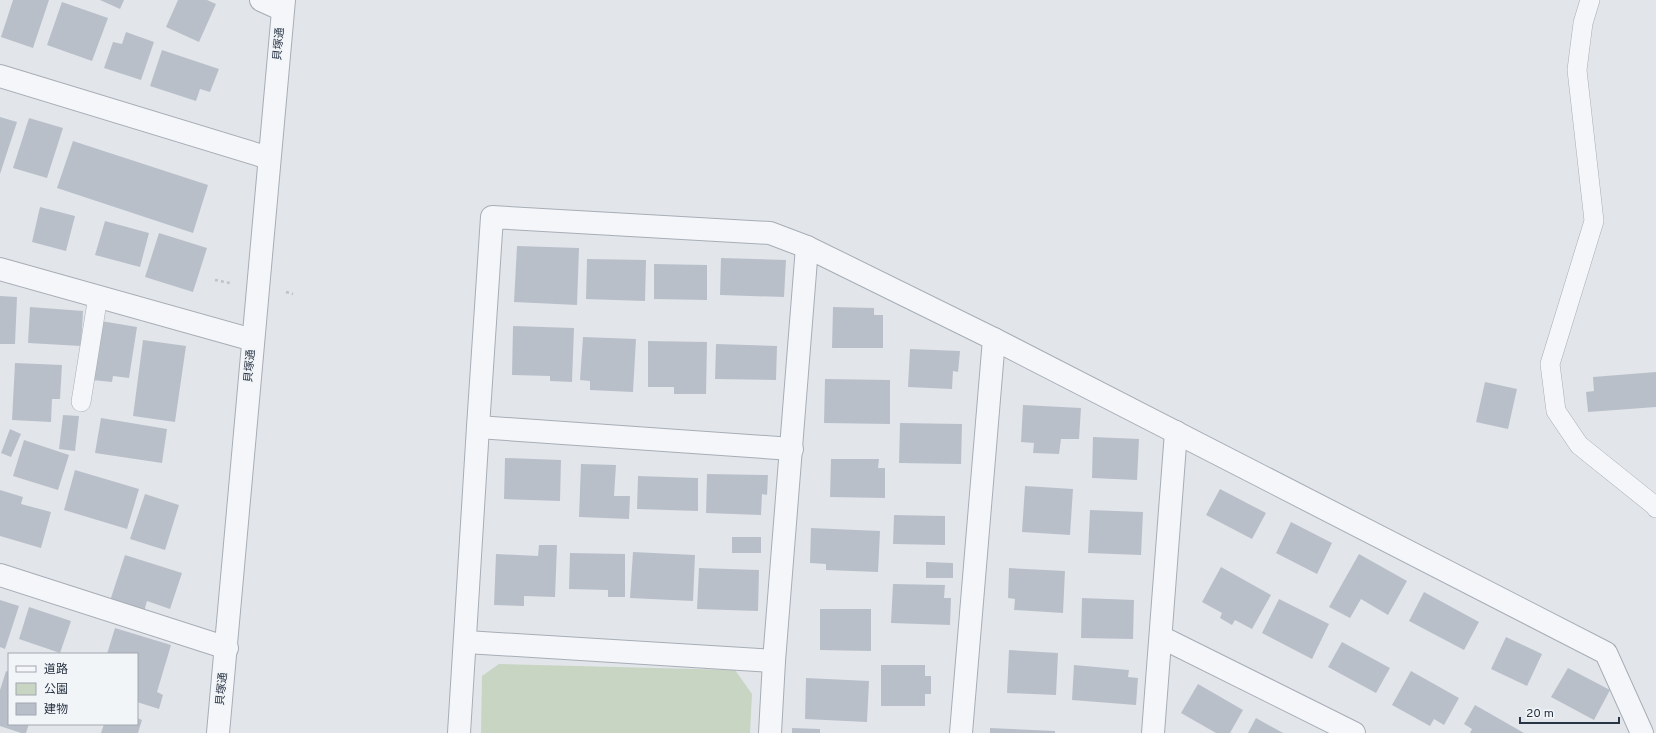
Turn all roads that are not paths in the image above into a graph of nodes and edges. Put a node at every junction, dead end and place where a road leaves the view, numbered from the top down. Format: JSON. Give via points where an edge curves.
{"nodes":[{"id":1,"x":261,"y":0,"type":"edge"},
{"id":2,"x":1590,"y":0,"type":"edge"},
{"id":3,"x":283,"y":5,"type":"edge"},
{"id":4,"x":0,"y":76,"type":"edge"},
{"id":5,"x":269,"y":158,"type":"junction"},
{"id":6,"x":808,"y":247,"type":"junction"},
{"id":7,"x":0,"y":269,"type":"edge"},
{"id":8,"x":98,"y":296,"type":"junction"},
{"id":9,"x":994,"y":339,"type":"junction"},
{"id":10,"x":253,"y":340,"type":"junction"},
{"id":11,"x":81,"y":402,"type":"dead end"},
{"id":12,"x":478,"y":427,"type":"junction"},
{"id":13,"x":1176,"y":432,"type":"junction"},
{"id":14,"x":792,"y":449,"type":"junction"},
{"id":15,"x":1656,"y":508,"type":"edge"},
{"id":16,"x":0,"y":575,"type":"edge"},
{"id":17,"x":1161,"y":637,"type":"junction"},
{"id":18,"x":466,"y":642,"type":"junction"},
{"id":19,"x":227,"y":648,"type":"junction"},
{"id":20,"x":774,"y":662,"type":"junction"},
{"id":21,"x":218,"y":733,"type":"edge"},
{"id":22,"x":460,"y":733,"type":"edge"},
{"id":23,"x":770,"y":733,"type":"edge"},
{"id":24,"x":961,"y":733,"type":"edge"},
{"id":25,"x":1153,"y":733,"type":"edge"},
{"id":26,"x":1354,"y":733,"type":"edge"},
{"id":27,"x":1642,"y":733,"type":"edge"}],
"edges":[{"from":1,"to":3,"type":"street"},
{"from":2,"to":15,"type":"lane","via":[[1583,23],[1577,70],[1594,221],[1550,364],[1556,411],[1579,445]]},
{"from":3,"to":5,"type":"street","name":"貝塚通"},
{"from":4,"to":5,"type":"street"},
{"from":5,"to":10,"type":"street","name":"貝塚通"},
{"from":6,"to":9,"type":"street"},
{"from":6,"to":12,"type":"street","via":[[770,233],[492,217]]},
{"from":6,"to":14,"type":"street"},
{"from":7,"to":8,"type":"street"},
{"from":8,"to":10,"type":"street"},
{"from":8,"to":11,"type":"lane"},
{"from":9,"to":13,"type":"street"},
{"from":9,"to":24,"type":"street"},
{"from":10,"to":19,"type":"street","name":"貝塚通"},
{"from":12,"to":14,"type":"street"},
{"from":12,"to":18,"type":"street"},
{"from":13,"to":17,"type":"street"},
{"from":13,"to":27,"type":"street","via":[[1606,653]]},
{"from":14,"to":20,"type":"street"},
{"from":16,"to":19,"type":"street"},
{"from":17,"to":25,"type":"street"},
{"from":17,"to":26,"type":"street"},
{"from":18,"to":20,"type":"street"},
{"from":18,"to":22,"type":"street"},
{"from":19,"to":21,"type":"street","name":"貝塚通"},
{"from":20,"to":23,"type":"street"}]}
